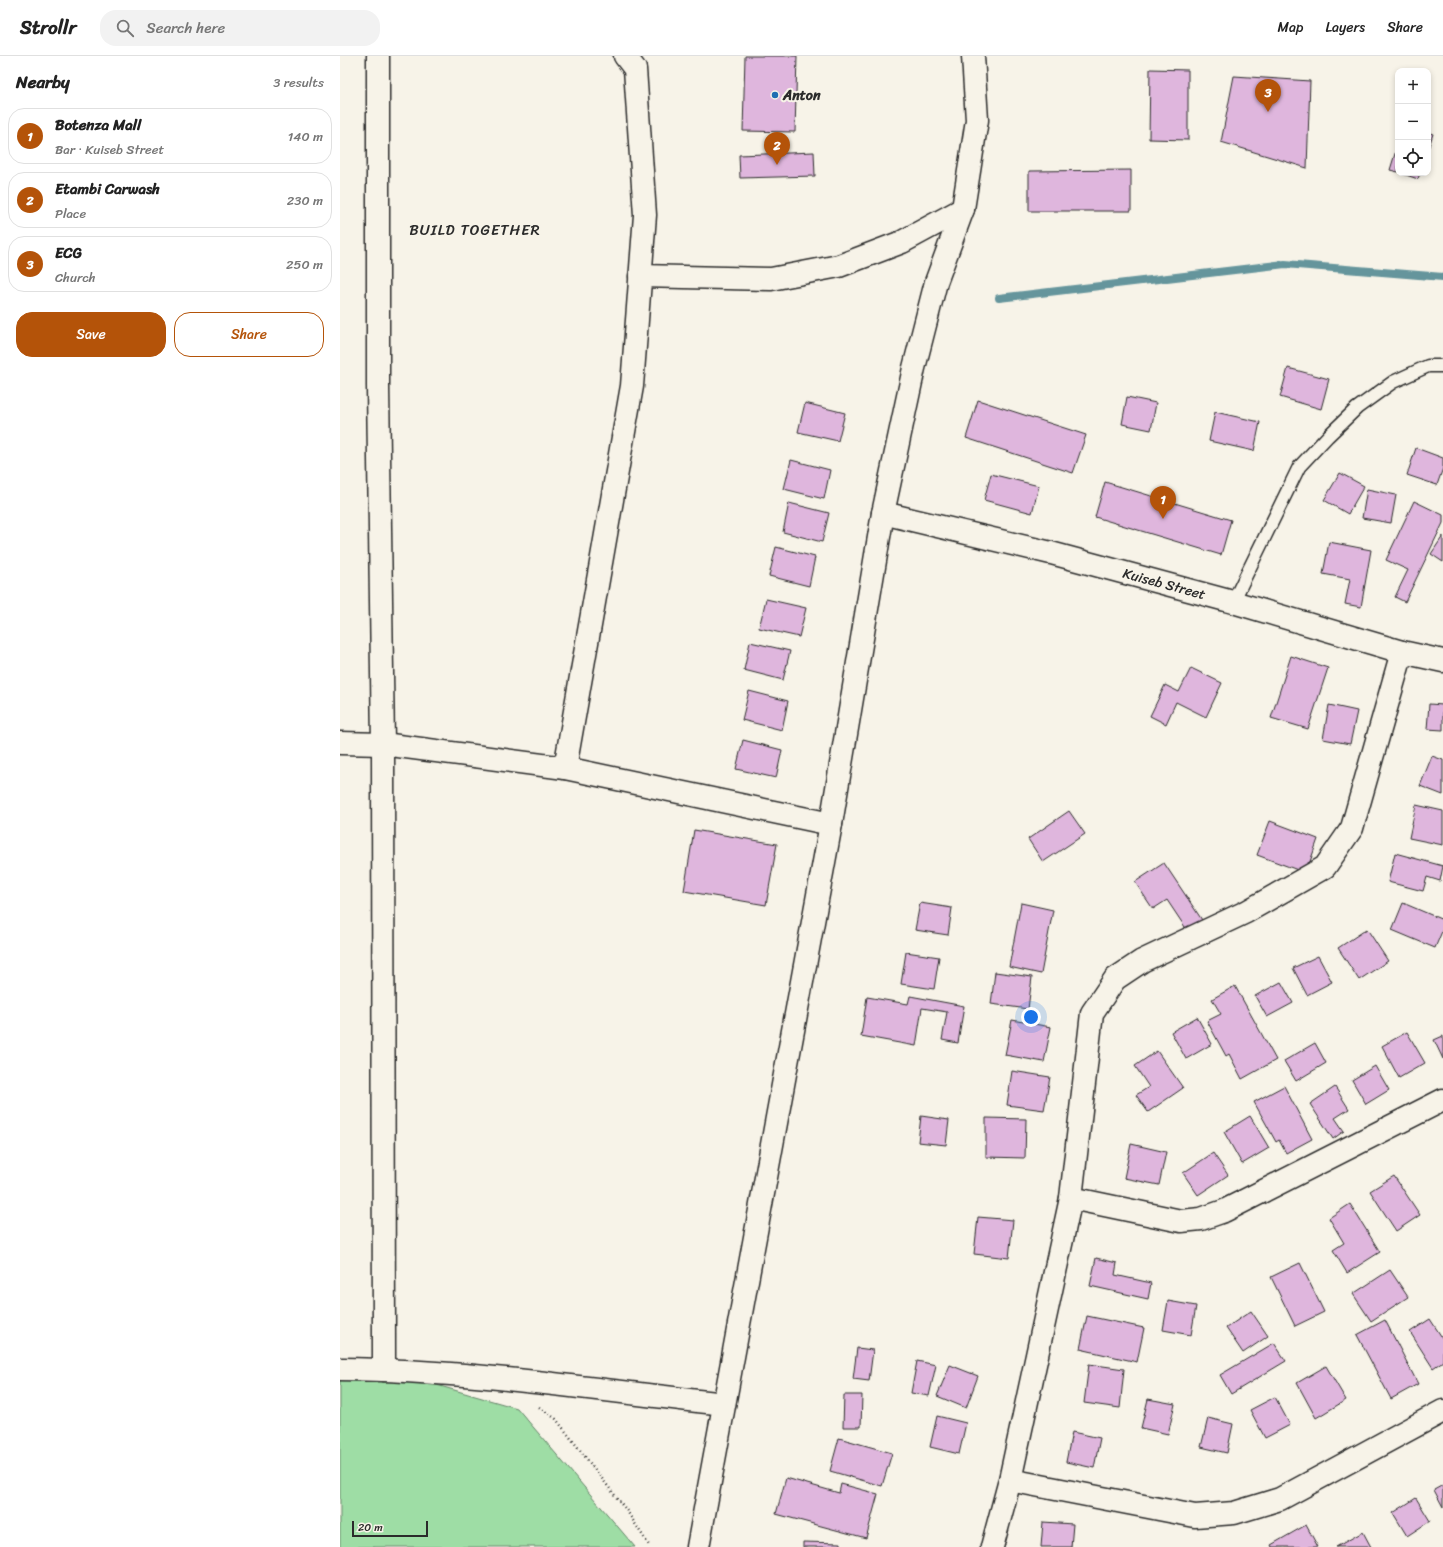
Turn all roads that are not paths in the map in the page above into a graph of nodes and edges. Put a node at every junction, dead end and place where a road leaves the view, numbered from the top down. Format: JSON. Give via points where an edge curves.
{"nodes":[{"id":1,"x":378,"y":56,"type":"edge"},
{"id":2,"x":625,"y":56,"type":"edge"},
{"id":3,"x":973,"y":56,"type":"edge"},
{"id":4,"x":963,"y":209,"type":"junction"},
{"id":5,"x":640,"y":276,"type":"junction"},
{"id":6,"x":1443,"y":366,"type":"edge"},
{"id":7,"x":883,"y":513,"type":"junction"},
{"id":8,"x":1233,"y":602,"type":"junction"},
{"id":9,"x":1402,"y":652,"type":"junction"},
{"id":10,"x":1443,"y":661,"type":"edge"},
{"id":11,"x":340,"y":743,"type":"edge"},
{"id":12,"x":383,"y":744,"type":"junction"},
{"id":13,"x":565,"y":768,"type":"junction"},
{"id":14,"x":831,"y":824,"type":"junction"},
{"id":15,"x":1443,"y":1100,"type":"edge"},
{"id":16,"x":1071,"y":1198,"type":"junction"},
{"id":17,"x":340,"y":1370,"type":"edge"},
{"id":18,"x":384,"y":1370,"type":"junction"},
{"id":19,"x":724,"y":1404,"type":"junction"},
{"id":20,"x":1443,"y":1411,"type":"edge"},
{"id":21,"x":1010,"y":1480,"type":"junction"},
{"id":22,"x":698,"y":1547,"type":"edge"},
{"id":23,"x":992,"y":1547,"type":"edge"}],
"edges":[{"from":1,"to":12,"type":"street","via":[[378,386]]},
{"from":2,"to":5,"type":"street","via":[[635,69],[644,199]]},
{"from":3,"to":4,"type":"street","via":[[977,120]]},
{"from":4,"to":5,"type":"street","via":[[902,242],[839,266],[771,279]]},
{"from":4,"to":7,"type":"street","via":[[936,282],[914,368]]},
{"from":5,"to":13,"type":"street","via":[[632,386]]},
{"from":6,"to":8,"type":"lane","via":[[1428,366],[1393,382],[1357,408],[1299,467]]},
{"from":7,"to":8,"type":"street","name":"Kuiseb Street","via":[[1051,553]]},
{"from":7,"to":14,"type":"street"},
{"from":8,"to":9,"type":"street","name":"Kuiseb Street"},
{"from":9,"to":10,"type":"street","name":"Kuiseb Street"},
{"from":9,"to":16,"type":"street","via":[[1352,828],[1325,867],[1246,912],[1142,961],[1115,979],[1092,1013]]},
{"from":11,"to":12,"type":"street"},
{"from":12,"to":13,"type":"street"},
{"from":12,"to":18,"type":"street"},
{"from":13,"to":14,"type":"street"},
{"from":14,"to":19,"type":"street"},
{"from":15,"to":16,"type":"street","via":[[1231,1208],[1201,1219],[1180,1221]]},
{"from":16,"to":21,"type":"street"},
{"from":17,"to":18,"type":"street"},
{"from":18,"to":19,"type":"street","via":[[499,1379]]},
{"from":19,"to":22,"type":"street"},
{"from":20,"to":21,"type":"street","via":[[1280,1499],[1234,1513],[1195,1516]]},
{"from":21,"to":23,"type":"street"}]}
